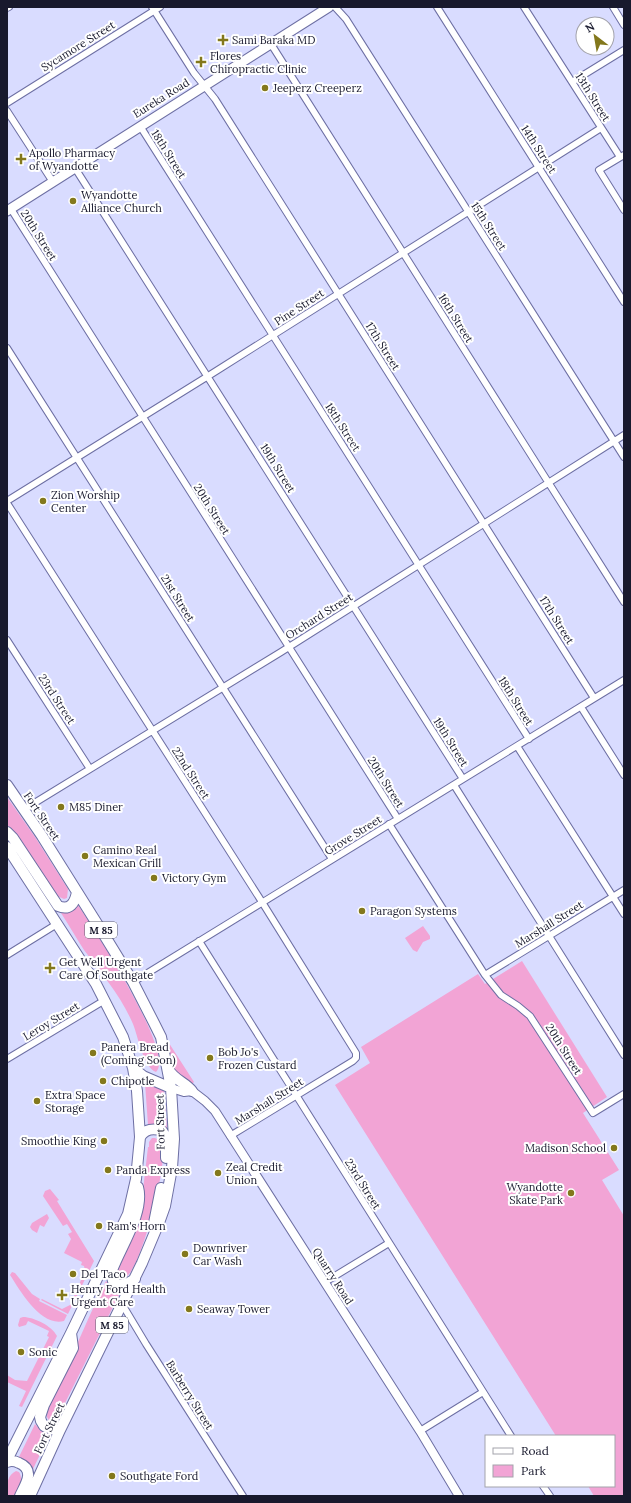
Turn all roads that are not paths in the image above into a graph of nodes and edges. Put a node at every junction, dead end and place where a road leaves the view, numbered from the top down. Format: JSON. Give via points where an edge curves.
{"nodes":[{"id":1,"x":160,"y":7,"type":"edge"},
{"id":2,"x":329,"y":7,"type":"edge"},
{"id":3,"x":335,"y":7,"type":"edge"},
{"id":4,"x":437,"y":7,"type":"edge"},
{"id":5,"x":524,"y":7,"type":"edge"},
{"id":6,"x":613,"y":7,"type":"edge"},
{"id":7,"x":153,"y":9,"type":"edge"},
{"id":8,"x":624,"y":24,"type":"edge"},
{"id":9,"x":271,"y":44,"type":"junction"},
{"id":10,"x":624,"y":50,"type":"edge"},
{"id":11,"x":572,"y":82,"type":"junction"},
{"id":12,"x":204,"y":85,"type":"junction"},
{"id":13,"x":7,"y":103,"type":"edge"},
{"id":14,"x":7,"y":111,"type":"edge"},
{"id":15,"x":140,"y":126,"type":"junction"},
{"id":16,"x":601,"y":128,"type":"junction"},
{"id":17,"x":622,"y":156,"type":"edge"},
{"id":18,"x":539,"y":167,"type":"junction"},
{"id":19,"x":75,"y":168,"type":"junction"},
{"id":20,"x":53,"y":182,"type":"junction"},
{"id":21,"x":9,"y":210,"type":"edge"},
{"id":22,"x":624,"y":210,"type":"edge"},
{"id":23,"x":468,"y":212,"type":"junction"},
{"id":24,"x":403,"y":253,"type":"junction"},
{"id":25,"x":338,"y":294,"type":"junction"},
{"id":26,"x":624,"y":302,"type":"edge"},
{"id":27,"x":272,"y":336,"type":"junction"},
{"id":28,"x":7,"y":348,"type":"edge"},
{"id":29,"x":208,"y":377,"type":"junction"},
{"id":30,"x":142,"y":418,"type":"junction"},
{"id":31,"x":624,"y":434,"type":"edge"},
{"id":32,"x":614,"y":441,"type":"junction"},
{"id":33,"x":624,"y":457,"type":"edge"},
{"id":34,"x":77,"y":458,"type":"junction"},
{"id":35,"x":549,"y":483,"type":"junction"},
{"id":36,"x":7,"y":502,"type":"edge"},
{"id":37,"x":484,"y":523,"type":"junction"},
{"id":38,"x":419,"y":565,"type":"junction"},
{"id":39,"x":624,"y":602,"type":"edge"},
{"id":40,"x":353,"y":606,"type":"junction"},
{"id":41,"x":7,"y":640,"type":"edge"},
{"id":42,"x":288,"y":647,"type":"junction"},
{"id":43,"x":624,"y":680,"type":"edge"},
{"id":44,"x":223,"y":688,"type":"junction"},
{"id":45,"x":594,"y":698,"type":"junction"},
{"id":46,"x":581,"y":707,"type":"junction"},
{"id":47,"x":152,"y":731,"type":"junction"},
{"id":48,"x":529,"y":739,"type":"junction"},
{"id":49,"x":517,"y":746,"type":"junction"},
{"id":50,"x":90,"y":769,"type":"junction"},
{"id":51,"x":624,"y":775,"type":"edge"},
{"id":52,"x":463,"y":779,"type":"junction"},
{"id":53,"x":7,"y":785,"type":"edge"},
{"id":54,"x":454,"y":785,"type":"junction"},
{"id":55,"x":7,"y":792,"type":"edge"},
{"id":56,"x":23,"y":810,"type":"junction"},
{"id":57,"x":398,"y":819,"type":"junction"},
{"id":58,"x":389,"y":824,"type":"junction"},
{"id":59,"x":7,"y":832,"type":"edge"},
{"id":60,"x":39,"y":833,"type":"junction"},
{"id":61,"x":7,"y":847,"type":"edge"},
{"id":62,"x":332,"y":860,"type":"junction"},
{"id":63,"x":624,"y":890,"type":"edge"},
{"id":64,"x":77,"y":892,"type":"junction"},
{"id":65,"x":613,"y":897,"type":"junction"},
{"id":66,"x":262,"y":902,"type":"junction"},
{"id":67,"x":624,"y":914,"type":"edge"},
{"id":68,"x":57,"y":924,"type":"junction"},
{"id":69,"x":549,"y":936,"type":"junction"},
{"id":70,"x":199,"y":941,"type":"junction"},
{"id":71,"x":7,"y":955,"type":"edge"},
{"id":72,"x":486,"y":975,"type":"junction"},
{"id":73,"x":133,"y":982,"type":"junction"},
{"id":74,"x":104,"y":1000,"type":"junction"},
{"id":75,"x":356,"y":1055,"type":"joint"},
{"id":76,"x":624,"y":1055,"type":"edge"},
{"id":77,"x":7,"y":1059,"type":"edge"},
{"id":78,"x":133,"y":1068,"type":"junction"},
{"id":79,"x":167,"y":1068,"type":"junction"},
{"id":80,"x":171,"y":1088,"type":"junction"},
{"id":81,"x":192,"y":1091,"type":"junction"},
{"id":82,"x":624,"y":1094,"type":"edge"},
{"id":83,"x":296,"y":1096,"type":"junction"},
{"id":84,"x":230,"y":1136,"type":"junction"},
{"id":85,"x":140,"y":1137,"type":"junction"},
{"id":86,"x":136,"y":1179,"type":"junction"},
{"id":87,"x":151,"y":1242,"type":"junction"},
{"id":88,"x":389,"y":1243,"type":"junction"},
{"id":89,"x":135,"y":1279,"type":"junction"},
{"id":90,"x":325,"y":1282,"type":"junction"},
{"id":91,"x":122,"y":1304,"type":"junction"},
{"id":92,"x":71,"y":1334,"type":"junction"},
{"id":93,"x":483,"y":1392,"type":"junction"},
{"id":94,"x":60,"y":1430,"type":"junction"},
{"id":95,"x":420,"y":1431,"type":"junction"},
{"id":96,"x":510,"y":1435,"type":"edge"},
{"id":97,"x":7,"y":1461,"type":"edge"},
{"id":98,"x":544,"y":1487,"type":"edge"},
{"id":99,"x":20,"y":1496,"type":"edge"},
{"id":100,"x":30,"y":1496,"type":"edge"},
{"id":101,"x":243,"y":1496,"type":"edge"},
{"id":102,"x":459,"y":1496,"type":"edge"},
{"id":103,"x":550,"y":1496,"type":"edge"}],
"edges":[{"from":1,"to":7,"type":"street","name":"Sycamore Street"},
{"from":2,"to":9,"type":"main road","name":"Eureka Road"},
{"from":3,"to":23,"type":"street","name":"15th Street","via":[[346,19]]},
{"from":4,"to":18,"type":"street","name":"14th Street"},
{"from":5,"to":11,"type":"street","name":"13th Street"},
{"from":6,"to":8,"type":"street"},
{"from":7,"to":12,"type":"street","name":"17th Street"},
{"from":7,"to":13,"type":"street","name":"Sycamore Street"},
{"from":9,"to":12,"type":"main road","name":"Eureka Road"},
{"from":9,"to":24,"type":"street","name":"16th Street"},
{"from":10,"to":11,"type":"street"},
{"from":11,"to":16,"type":"street","name":"13th Street"},
{"from":12,"to":15,"type":"main road","name":"Eureka Road"},
{"from":12,"to":25,"type":"street","name":"17th Street","via":[[216,99]]},
{"from":14,"to":20,"type":"street"},
{"from":15,"to":19,"type":"main road","name":"Eureka Road"},
{"from":15,"to":27,"type":"street","name":"18th Street"},
{"from":16,"to":17,"type":"street","name":"13th Street"},
{"from":16,"to":18,"type":"street","name":"Pine Street"},
{"from":17,"to":22,"type":"street","via":[[599,170]]},
{"from":18,"to":23,"type":"street","name":"Pine Street"},
{"from":18,"to":26,"type":"street","name":"14th Street"},
{"from":19,"to":20,"type":"main road","name":"Eureka Road"},
{"from":19,"to":29,"type":"street","name":"19th Street"},
{"from":20,"to":21,"type":"main road","name":"Eureka Road"},
{"from":21,"to":30,"type":"street","name":"20th Street"},
{"from":23,"to":24,"type":"street","name":"Pine Street"},
{"from":23,"to":32,"type":"street","name":"15th Street"},
{"from":24,"to":25,"type":"street","name":"Pine Street"},
{"from":24,"to":35,"type":"street","name":"16th Street"},
{"from":25,"to":27,"type":"street","name":"Pine Street"},
{"from":25,"to":37,"type":"street","name":"17th Street"},
{"from":27,"to":29,"type":"street","name":"Pine Street"},
{"from":27,"to":38,"type":"street","name":"18th Street"},
{"from":28,"to":34,"type":"street","name":"21st Street"},
{"from":29,"to":30,"type":"street","name":"Pine Street"},
{"from":29,"to":40,"type":"street","name":"19th Street"},
{"from":30,"to":34,"type":"street","name":"Pine Street"},
{"from":30,"to":42,"type":"street","name":"20th Street"},
{"from":31,"to":32,"type":"street","name":"Orchard Street"},
{"from":32,"to":33,"type":"street","name":"15th Street"},
{"from":32,"to":35,"type":"street","name":"Orchard Street"},
{"from":34,"to":36,"type":"street","name":"Pine Street"},
{"from":34,"to":44,"type":"street","name":"21st Street"},
{"from":35,"to":37,"type":"street","name":"Orchard Street"},
{"from":35,"to":39,"type":"street","name":"16th Street"},
{"from":36,"to":47,"type":"street","name":"22nd Street"},
{"from":37,"to":38,"type":"street","name":"Orchard Street"},
{"from":37,"to":45,"type":"street","name":"17th Street"},
{"from":38,"to":40,"type":"street","name":"Orchard Street"},
{"from":38,"to":48,"type":"street","name":"18th Street"},
{"from":40,"to":42,"type":"street","name":"Orchard Street"},
{"from":40,"to":52,"type":"street","name":"19th Street"},
{"from":41,"to":50,"type":"street","name":"23rd Street"},
{"from":42,"to":44,"type":"street","name":"Orchard Street"},
{"from":42,"to":57,"type":"street","name":"20th Street"},
{"from":43,"to":45,"type":"street","name":"Grove Street"},
{"from":44,"to":47,"type":"street","name":"Orchard Street"},
{"from":44,"to":62,"type":"street","name":"21st Street"},
{"from":45,"to":46,"type":"street","name":"Grove Street"},
{"from":46,"to":48,"type":"street","name":"Grove Street"},
{"from":46,"to":51,"type":"street"},
{"from":47,"to":50,"type":"street","name":"Orchard Street"},
{"from":47,"to":66,"type":"street","name":"22nd Street"},
{"from":48,"to":49,"type":"street","name":"Grove Street"},
{"from":49,"to":52,"type":"street","name":"Grove Street"},
{"from":49,"to":65,"type":"street"},
{"from":50,"to":56,"type":"street","name":"Orchard Street"},
{"from":52,"to":54,"type":"street","name":"Grove Street"},
{"from":53,"to":56,"type":"main road","name":"Fort Street","number":"M 85"},
{"from":54,"to":57,"type":"street","name":"Grove Street"},
{"from":54,"to":69,"type":"street"},
{"from":55,"to":60,"type":"main road","via":[[22,816]]},
{"from":56,"to":60,"type":"main road","name":"Fort Street","number":"M 85"},
{"from":57,"to":58,"type":"street","name":"Grove Street"},
{"from":58,"to":62,"type":"street","name":"Grove Street"},
{"from":58,"to":72,"type":"street","name":"20th Street"},
{"from":59,"to":64,"type":"main road","via":[[58,906],[70,907]]},
{"from":60,"to":64,"type":"main road","name":"Fort Street","number":"M 85"},
{"from":61,"to":68,"type":"main road","name":"Fort Street","number":"M 85"},
{"from":62,"to":66,"type":"street","name":"Grove Street"},
{"from":63,"to":65,"type":"street","name":"Marshall Street"},
{"from":64,"to":73,"type":"main road","name":"Fort Street","number":"M 85"},
{"from":65,"to":67,"type":"street"},
{"from":65,"to":69,"type":"street","name":"Marshall Street"},
{"from":66,"to":70,"type":"street","name":"Grove Street"},
{"from":66,"to":75,"type":"street","name":"22nd Street"},
{"from":68,"to":71,"type":"street"},
{"from":68,"to":74,"type":"main road","name":"Fort Street","number":"M 85"},
{"from":69,"to":72,"type":"street","name":"Marshall Street"},
{"from":69,"to":76,"type":"street"},
{"from":70,"to":73,"type":"street","name":"Grove Street"},
{"from":70,"to":83,"type":"street","name":"23rd Street"},
{"from":72,"to":82,"type":"street","name":"20th Street","via":[[501,995],[530,1016],[593,1113]]},
{"from":73,"to":79,"type":"main road","name":"Fort Street","number":"M 85","via":[[161,1037]]},
{"from":74,"to":77,"type":"street","name":"Leroy Street"},
{"from":74,"to":78,"type":"main road","name":"Fort Street","number":"M 85","via":[[123,1037]]},
{"from":75,"to":83,"type":"street","name":"Marshall Street","via":[[353,1061]]},
{"from":78,"to":80,"type":"main road","via":[[143,1076]]},
{"from":78,"to":85,"type":"main road","name":"Fort Street","number":"M 85"},
{"from":79,"to":80,"type":"main road","name":"Fort Street","number":"M 85"},
{"from":79,"to":81,"type":"main road"},
{"from":80,"to":81,"type":"street","via":[[184,1092]]},
{"from":80,"to":87,"type":"main road","name":"Fort Street","number":"M 85","via":[[174,1138],[172,1168],[165,1206]]},
{"from":81,"to":84,"type":"street","name":"Quarry Road","via":[[215,1111]]},
{"from":83,"to":84,"type":"street","name":"Marshall Street"},
{"from":83,"to":88,"type":"street","name":"23rd Street"},
{"from":84,"to":90,"type":"street","name":"Quarry Road"},
{"from":85,"to":86,"type":"main road","name":"Fort Street","number":"M 85"},
{"from":85,"to":87,"type":"main road","via":[[148,1130],[158,1130],[165,1134],[166,1142],[164,1171]]},
{"from":86,"to":89,"type":"main road","via":[[140,1194],[139,1203],[111,1274],[113,1281],[120,1285]]},
{"from":86,"to":92,"type":"main road","name":"Fort Street","number":"M 85","via":[[128,1214]]},
{"from":87,"to":89,"type":"main road","name":"Fort Street","number":"M 85"},
{"from":88,"to":90,"type":"street"},
{"from":88,"to":93,"type":"street","name":"23rd Street"},
{"from":89,"to":91,"type":"main road","name":"Fort Street","number":"M 85"},
{"from":90,"to":95,"type":"street","name":"Quarry Road"},
{"from":91,"to":94,"type":"main road","name":"Fort Street","number":"M 85"},
{"from":91,"to":101,"type":"street","name":"Barberry Street"},
{"from":92,"to":94,"type":"main road","via":[[73,1348],[40,1417],[44,1426]]},
{"from":92,"to":97,"type":"main road","name":"Fort Street","number":"M 85"},
{"from":93,"to":95,"type":"street"},
{"from":93,"to":96,"type":"street","name":"23rd Street"},
{"from":94,"to":100,"type":"main road","name":"Fort Street","number":"M 85"},
{"from":95,"to":102,"type":"street","name":"Quarry Road"},
{"from":97,"to":99,"type":"main road","via":[[22,1464],[28,1472],[29,1479]]},
{"from":98,"to":103,"type":"street"}]}
